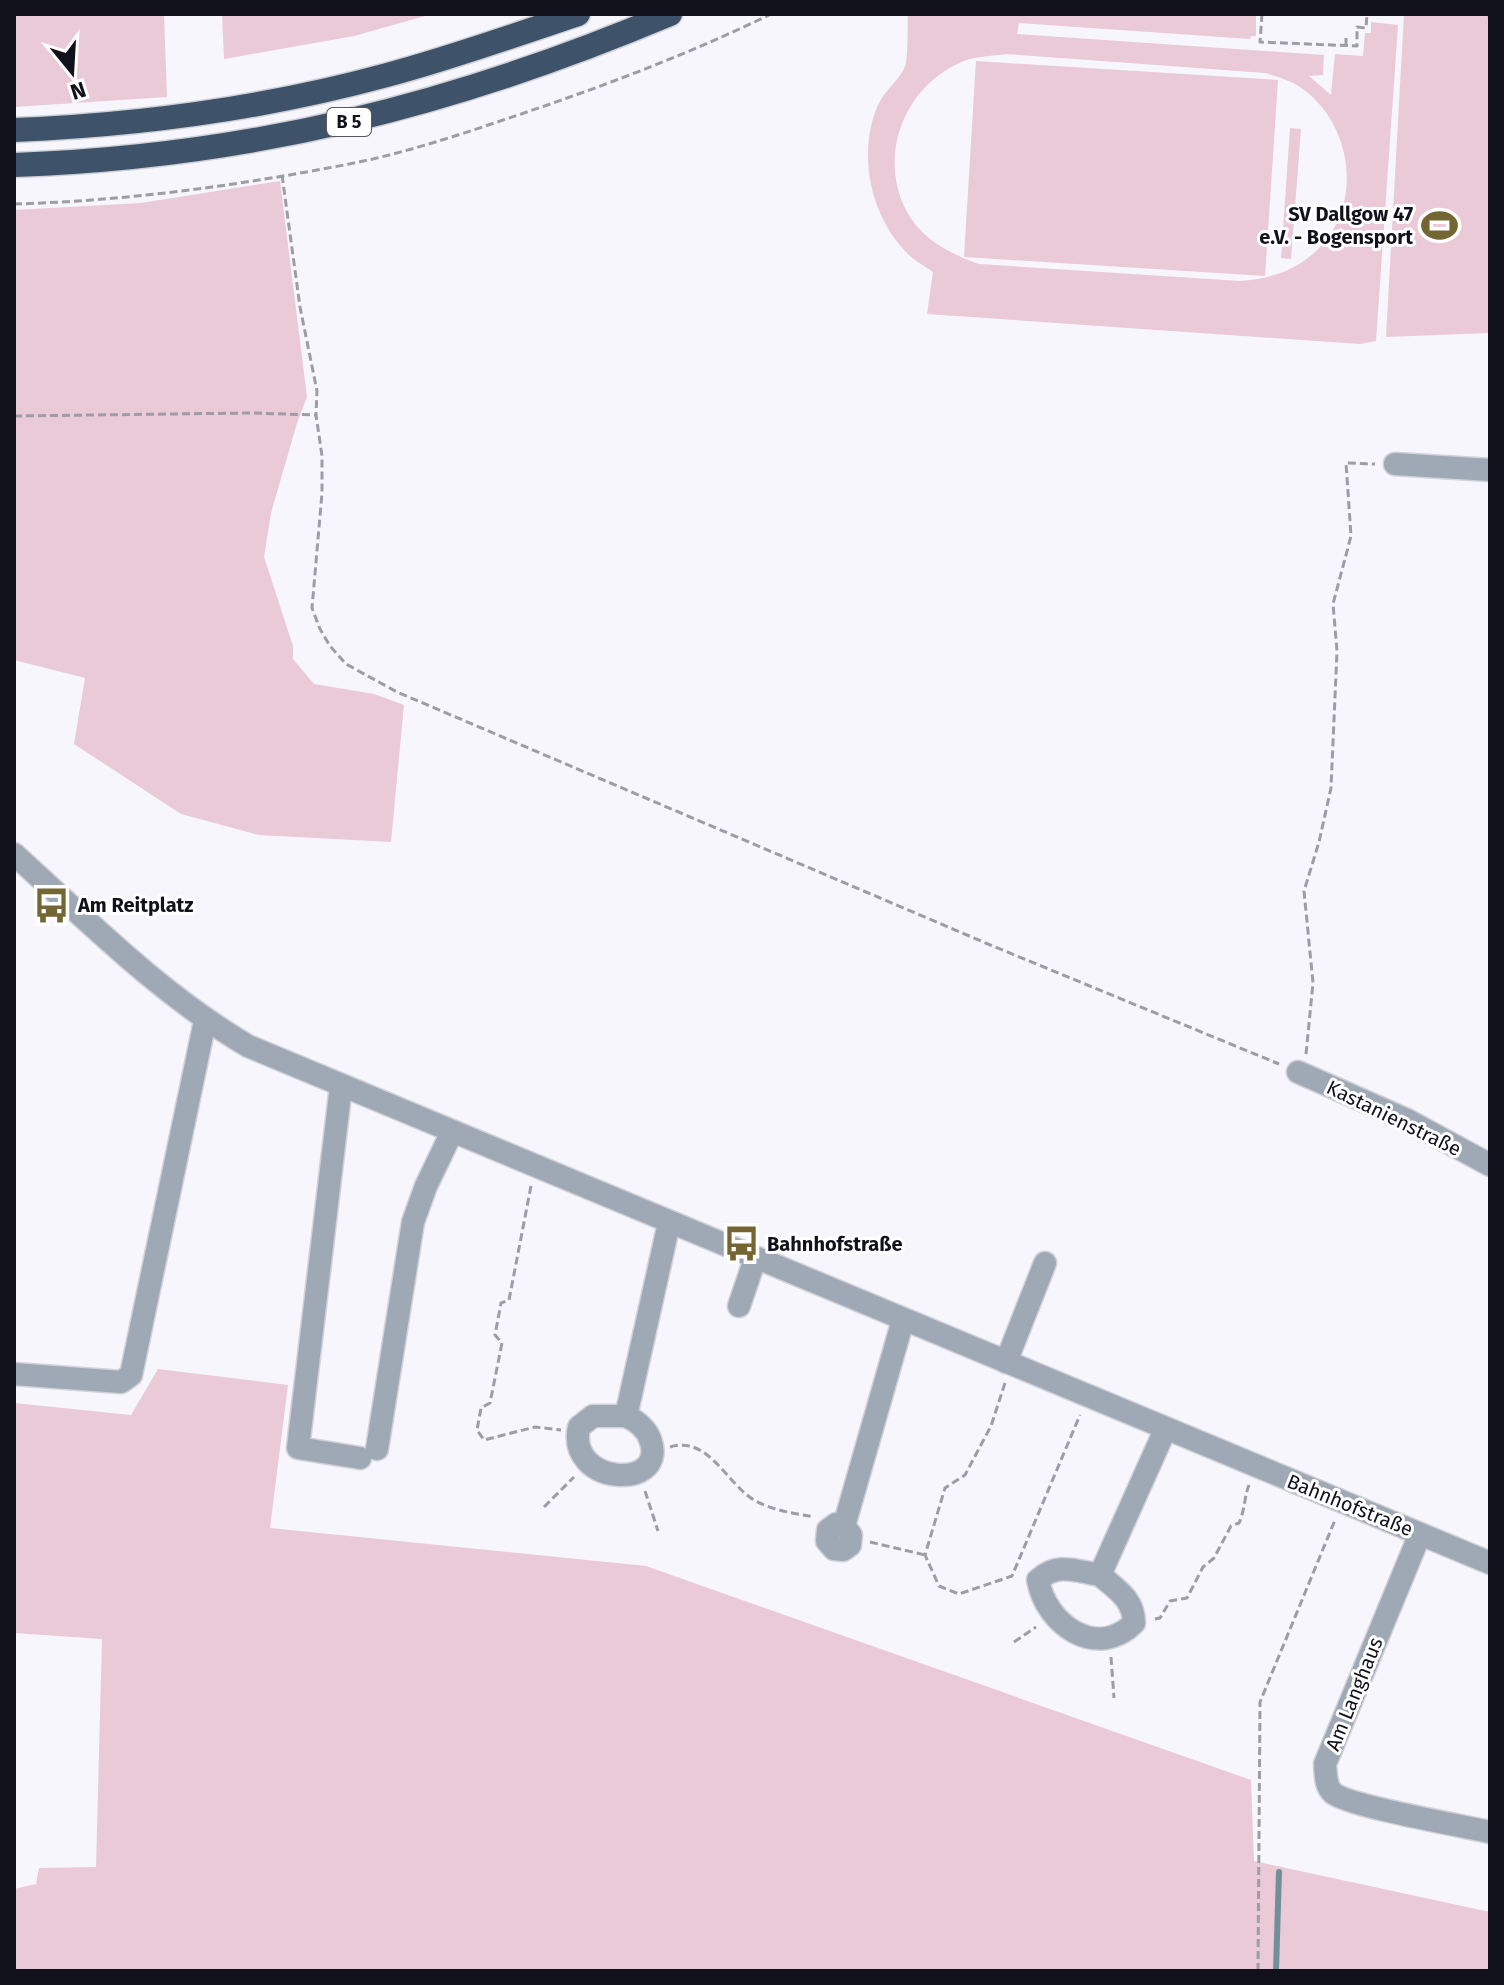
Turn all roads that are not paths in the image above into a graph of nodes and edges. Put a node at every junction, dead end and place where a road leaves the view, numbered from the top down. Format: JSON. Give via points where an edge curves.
{"nodes":[{"id":1,"x":578,"y":14,"type":"edge"},
{"id":2,"x":670,"y":14,"type":"edge"},
{"id":3,"x":14,"y":130,"type":"edge"},
{"id":4,"x":14,"y":165,"type":"edge"},
{"id":5,"x":1395,"y":464,"type":"road end"},
{"id":6,"x":1490,"y":470,"type":"edge"},
{"id":7,"x":15,"y":857,"type":"edge"},
{"id":8,"x":205,"y":1021,"type":"junction"},
{"id":9,"x":1298,"y":1072,"type":"road end"},
{"id":10,"x":341,"y":1086,"type":"junction"},
{"id":11,"x":452,"y":1132,"type":"junction"},
{"id":12,"x":1490,"y":1165,"type":"edge"},
{"id":13,"x":669,"y":1223,"type":"junction"},
{"id":14,"x":755,"y":1259,"type":"junction"},
{"id":15,"x":1045,"y":1263,"type":"dead end"},
{"id":16,"x":739,"y":1306,"type":"dead end"},
{"id":17,"x":903,"y":1320,"type":"junction"},
{"id":18,"x":1008,"y":1363,"type":"junction"},
{"id":19,"x":14,"y":1374,"type":"edge"},
{"id":20,"x":626,"y":1416,"type":"junction"},
{"id":21,"x":1165,"y":1430,"type":"junction"},
{"id":22,"x":841,"y":1532,"type":"road end"},
{"id":23,"x":1420,"y":1534,"type":"junction"},
{"id":24,"x":1490,"y":1563,"type":"edge"},
{"id":25,"x":1100,"y":1575,"type":"junction"},
{"id":26,"x":1490,"y":1832,"type":"edge"}],
"edges":[{"from":1,"to":3,"type":"highway","number":"B 5","via":[[387,75],[312,93],[108,124]]},
{"from":2,"to":4,"type":"highway","number":"B 5","via":[[530,69],[333,126],[174,153]]},
{"from":5,"to":6,"type":"street"},
{"from":7,"to":8,"type":"street","name":"Bahnhofstraße"},
{"from":8,"to":10,"type":"street","name":"Bahnhofstraße","via":[[248,1046]]},
{"from":8,"to":19,"type":"street","via":[[131,1375],[121,1382]]},
{"from":9,"to":12,"type":"street","name":"Kastanienstraße","via":[[1407,1120]]},
{"from":10,"to":11,"type":"street","name":"Bahnhofstraße"},
{"from":10,"to":11,"type":"street","via":[[298,1448],[368,1454],[413,1222]]},
{"from":11,"to":13,"type":"street","name":"Bahnhofstraße"},
{"from":13,"to":14,"type":"street","name":"Bahnhofstraße"},
{"from":13,"to":20,"type":"street"},
{"from":14,"to":16,"type":"street"},
{"from":14,"to":17,"type":"street","name":"Bahnhofstraße"},
{"from":15,"to":18,"type":"street"},
{"from":17,"to":18,"type":"street","name":"Bahnhofstraße"},
{"from":17,"to":22,"type":"street"},
{"from":18,"to":21,"type":"street","name":"Bahnhofstraße"},
{"from":20,"to":20,"type":"street","via":[[593,1416],[579,1427],[576,1442],[594,1468],[624,1476],[642,1472],[653,1456],[650,1436]]},
{"from":21,"to":23,"type":"street","name":"Bahnhofstraße"},
{"from":21,"to":25,"type":"street"},
{"from":23,"to":24,"type":"street","name":"Bahnhofstraße"},
{"from":23,"to":26,"type":"street","name":"Am Langhaus","via":[[1325,1764],[1327,1785],[1334,1794],[1357,1802]]},
{"from":25,"to":25,"type":"street","via":[[1059,1568],[1048,1572],[1038,1580],[1041,1597],[1072,1631],[1089,1637],[1124,1633],[1134,1623],[1134,1611]]}]}
